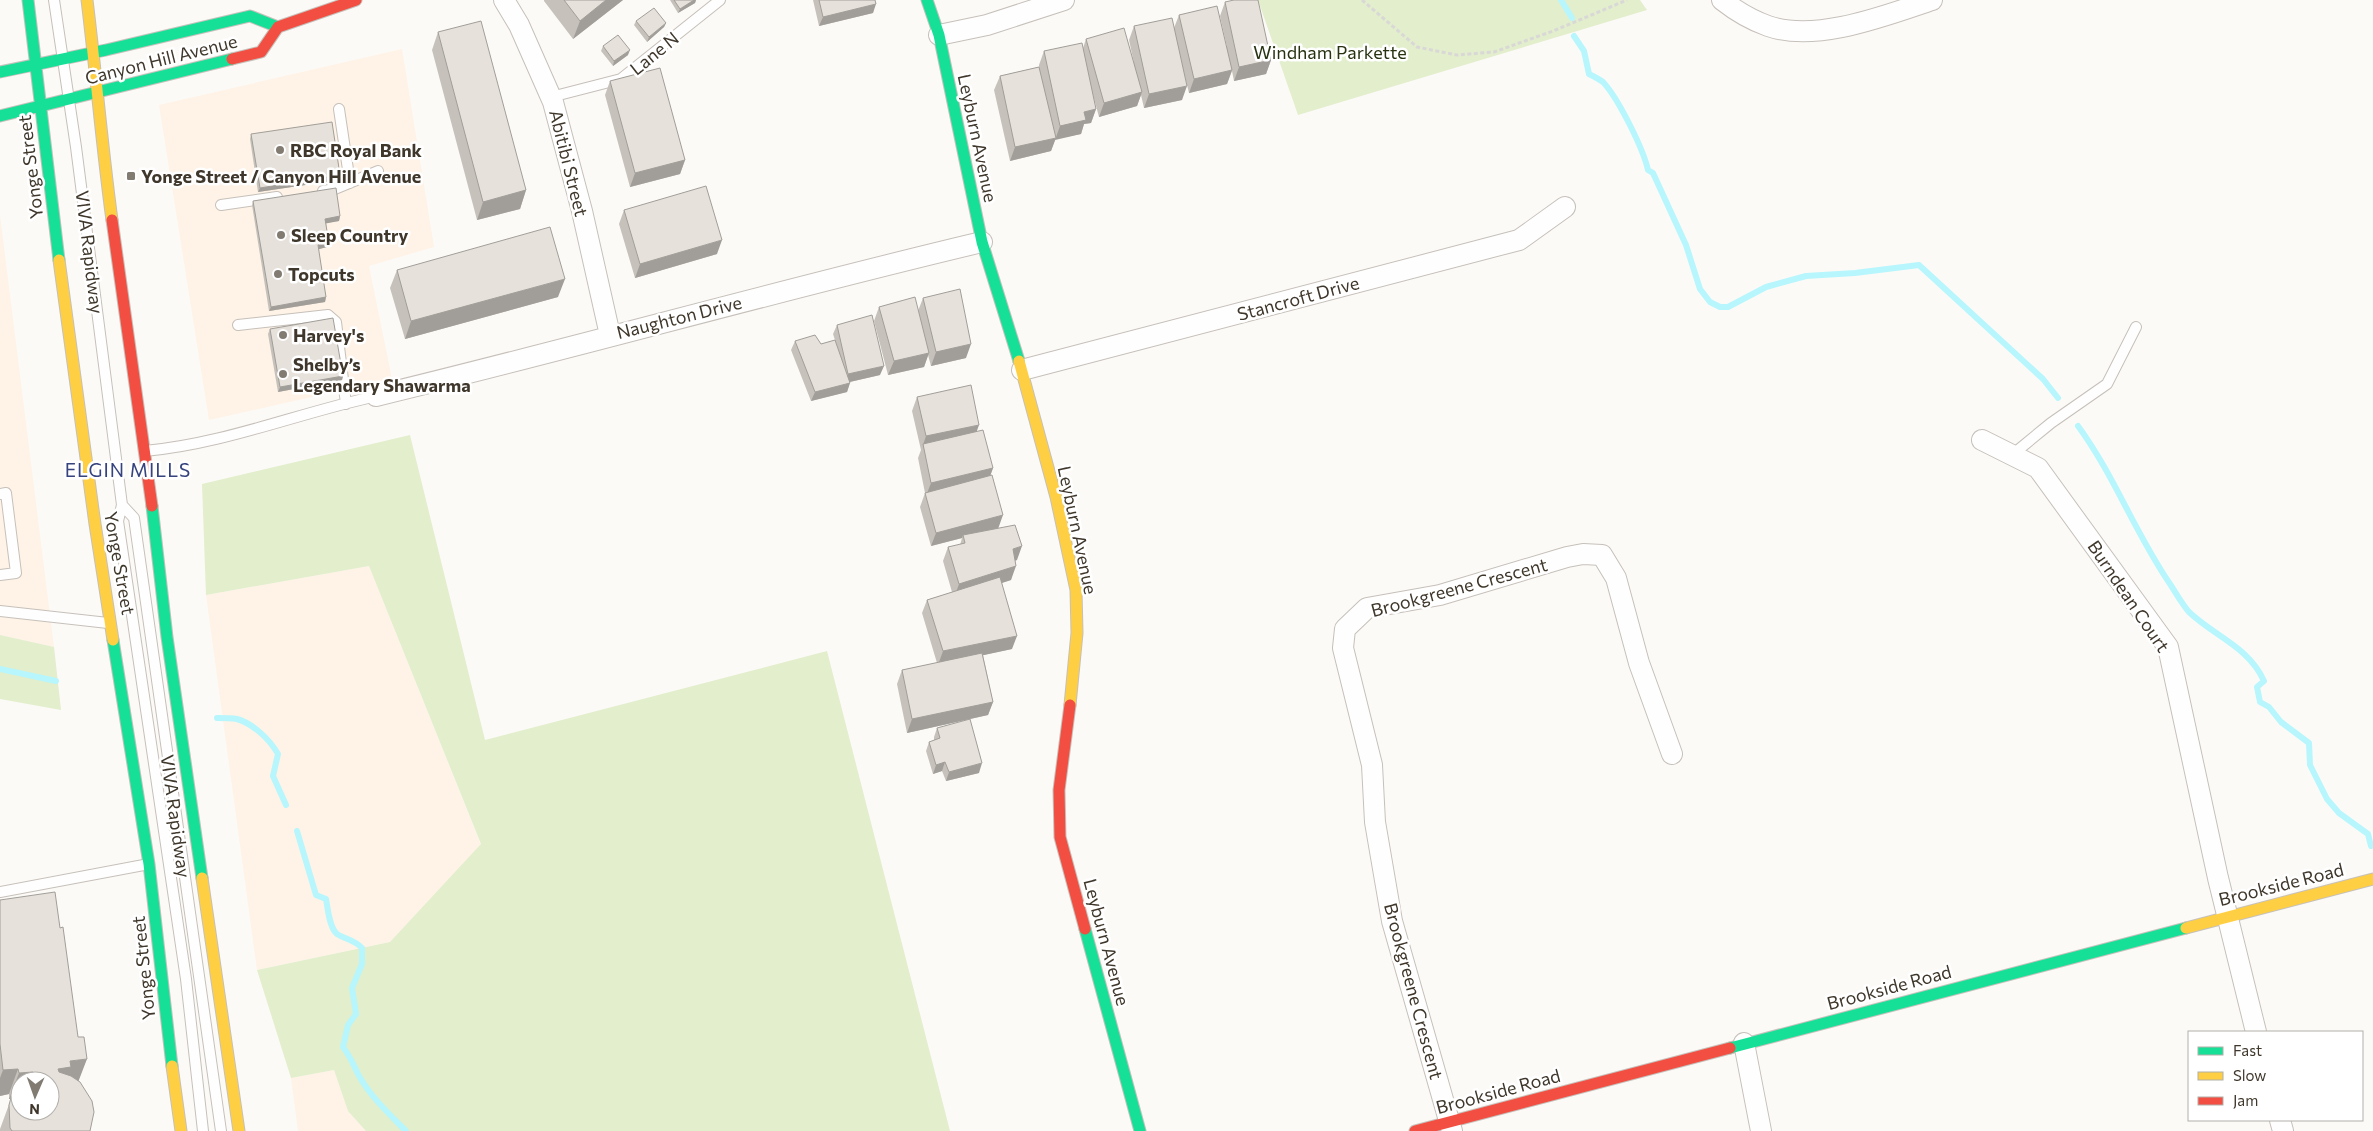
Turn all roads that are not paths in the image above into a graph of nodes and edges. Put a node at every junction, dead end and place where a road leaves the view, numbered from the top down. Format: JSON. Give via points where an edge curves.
{"nodes":[{"id":1,"x":28,"y":0,"type":"edge"},
{"id":2,"x":54,"y":0,"type":"edge"},
{"id":3,"x":87,"y":0,"type":"edge"},
{"id":4,"x":356,"y":0,"type":"edge"},
{"id":5,"x":504,"y":0,"type":"edge"},
{"id":6,"x":720,"y":0,"type":"edge"},
{"id":7,"x":927,"y":0,"type":"edge"},
{"id":8,"x":1064,"y":0,"type":"edge"},
{"id":9,"x":1722,"y":0,"type":"edge"},
{"id":10,"x":1932,"y":0,"type":"edge"},
{"id":11,"x":278,"y":28,"type":"junction"},
{"id":12,"x":939,"y":35,"type":"junction"},
{"id":13,"x":93,"y":53,"type":"junction"},
{"id":14,"x":64,"y":59,"type":"junction"},
{"id":15,"x":37,"y":65,"type":"junction"},
{"id":16,"x":0,"y":72,"type":"edge"},
{"id":17,"x":99,"y":93,"type":"junction"},
{"id":18,"x":551,"y":97,"type":"junction"},
{"id":19,"x":69,"y":99,"type":"junction"},
{"id":20,"x":41,"y":107,"type":"junction"},
{"id":21,"x":339,"y":110,"type":"dead end"},
{"id":22,"x":0,"y":116,"type":"edge"},
{"id":23,"x":378,"y":172,"type":"dead end"},
{"id":24,"x":350,"y":183,"type":"junction"},
{"id":25,"x":316,"y":192,"type":"edge"},
{"id":26,"x":287,"y":196,"type":"edge"},
{"id":27,"x":221,"y":205,"type":"dead end"},
{"id":28,"x":1565,"y":207,"type":"dead end"},
{"id":29,"x":982,"y":242,"type":"junction"},
{"id":30,"x":238,"y":325,"type":"dead end"},
{"id":31,"x":2136,"y":327,"type":"dead end"},
{"id":32,"x":610,"y":335,"type":"junction"},
{"id":33,"x":1022,"y":370,"type":"junction"},
{"id":34,"x":374,"y":397,"type":"joint"},
{"id":35,"x":346,"y":404,"type":"junction"},
{"id":36,"x":1982,"y":440,"type":"dead end"},
{"id":37,"x":145,"y":451,"type":"junction"},
{"id":38,"x":2012,"y":455,"type":"junction"},
{"id":39,"x":0,"y":494,"type":"edge"},
{"id":40,"x":122,"y":505,"type":"junction"},
{"id":41,"x":0,"y":575,"type":"edge"},
{"id":42,"x":0,"y":612,"type":"edge"},
{"id":43,"x":112,"y":624,"type":"junction"},
{"id":44,"x":1672,"y":754,"type":"dead end"},
{"id":45,"x":149,"y":864,"type":"junction"},
{"id":46,"x":2373,"y":879,"type":"edge"},
{"id":47,"x":0,"y":892,"type":"edge"},
{"id":48,"x":2227,"y":916,"type":"junction"},
{"id":49,"x":2256,"y":1031,"type":"edge"},
{"id":50,"x":1744,"y":1043,"type":"junction"},
{"id":51,"x":1451,"y":1127,"type":"edge"},
{"id":52,"x":181,"y":1131,"type":"edge"},
{"id":53,"x":203,"y":1131,"type":"edge"},
{"id":54,"x":221,"y":1131,"type":"edge"},
{"id":55,"x":238,"y":1131,"type":"edge"},
{"id":56,"x":1140,"y":1131,"type":"edge"},
{"id":57,"x":1415,"y":1131,"type":"edge"},
{"id":58,"x":1761,"y":1131,"type":"edge"}],
"edges":[{"from":1,"to":15,"type":"street","name":"Yonge Street"},
{"from":2,"to":14,"type":"lane","name":"VIVA Rapidway"},
{"from":3,"to":13,"type":"street","name":"Yonge Street"},
{"from":4,"to":11,"type":"street"},
{"from":5,"to":18,"type":"street","name":"Abitibi Street"},
{"from":6,"to":18,"type":"lane","name":"Lane N","via":[[621,79]]},
{"from":7,"to":12,"type":"street","name":"Leyburn Avenue"},
{"from":8,"to":12,"type":"street","via":[[987,25]]},
{"from":9,"to":10,"type":"street","via":[[1739,13],[1770,27],[1801,32],[1874,20]]},
{"from":11,"to":13,"type":"street","name":"Canyon Hill Avenue","via":[[250,16]]},
{"from":11,"to":17,"type":"street","name":"Canyon Hill Avenue","via":[[261,52]]},
{"from":12,"to":29,"type":"street","name":"Leyburn Avenue"},
{"from":13,"to":14,"type":"street","name":"Canyon Hill Avenue"},
{"from":13,"to":17,"type":"street","name":"Yonge Street"},
{"from":14,"to":15,"type":"street","name":"Canyon Hill Avenue"},
{"from":14,"to":19,"type":"lane","name":"VIVA Rapidway"},
{"from":15,"to":16,"type":"street","name":"Canyon Hill Avenue"},
{"from":15,"to":20,"type":"street","name":"Yonge Street"},
{"from":17,"to":19,"type":"street","name":"Canyon Hill Avenue"},
{"from":17,"to":37,"type":"street","name":"Yonge Street","via":[[102,146]]},
{"from":18,"to":32,"type":"street","name":"Abitibi Street","via":[[582,211]]},
{"from":19,"to":20,"type":"street","name":"Canyon Hill Avenue"},
{"from":19,"to":40,"type":"lane","name":"VIVA Rapidway"},
{"from":20,"to":22,"type":"street","name":"Canyon Hill Avenue"},
{"from":20,"to":43,"type":"street","name":"Yonge Street","via":[[93,514]]},
{"from":21,"to":24,"type":"lane"},
{"from":23,"to":24,"type":"lane"},
{"from":24,"to":25,"type":"lane"},
{"from":26,"to":27,"type":"lane"},
{"from":28,"to":33,"type":"street","name":"Stancroft Drive","via":[[1519,240]]},
{"from":29,"to":32,"type":"street","name":"Naughton Drive"},
{"from":29,"to":33,"type":"street","name":"Leyburn Avenue"},
{"from":30,"to":35,"type":"lane","via":[[328,315],[336,322]]},
{"from":31,"to":38,"type":"lane","via":[[2108,384],[2051,423]]},
{"from":32,"to":34,"type":"street","name":"Naughton Drive","via":[[549,354]]},
{"from":33,"to":56,"type":"street","name":"Leyburn Avenue","via":[[1056,498],[1076,590],[1077,634],[1059,790],[1060,837]]},
{"from":34,"to":35,"type":"lane"},
{"from":35,"to":37,"type":"lane","via":[[178,448]]},
{"from":36,"to":38,"type":"street","name":"Burndean Court"},
{"from":37,"to":55,"type":"street","name":"Yonge Street","via":[[167,637]]},
{"from":38,"to":48,"type":"street","name":"Burndean Court","via":[[2038,468],[2168,647]]},
{"from":39,"to":41,"type":"lane","via":[[6,493],[16,573]]},
{"from":40,"to":53,"type":"lane","name":"VIVA Rapidway","via":[[118,521],[186,979]]},
{"from":40,"to":54,"type":"lane","name":"VIVA Rapidway","via":[[134,518]]},
{"from":42,"to":43,"type":"lane"},
{"from":43,"to":45,"type":"street","name":"Yonge Street"},
{"from":44,"to":51,"type":"street","name":"Brookgreene Crescent","via":[[1639,663],[1616,578],[1602,555],[1567,557],[1440,595],[1368,608],[1344,629],[1343,648],[1372,766],[1375,822],[1392,921]]},
{"from":45,"to":47,"type":"lane"},
{"from":45,"to":52,"type":"street","name":"Yonge Street","via":[[168,1044]]},
{"from":46,"to":48,"type":"street","name":"Brookside Road"},
{"from":48,"to":49,"type":"street","name":"Burndean Court"},
{"from":48,"to":50,"type":"street","name":"Brookside Road"},
{"from":50,"to":51,"type":"street","name":"Brookside Road"},
{"from":50,"to":58,"type":"street"},
{"from":51,"to":57,"type":"street","name":"Brookside Road"}]}
